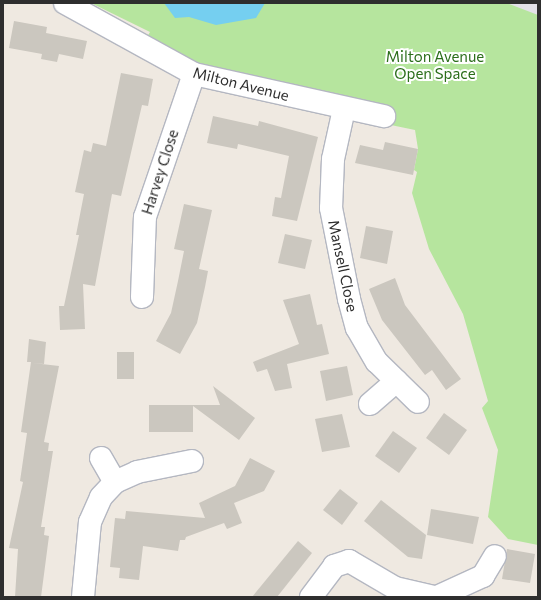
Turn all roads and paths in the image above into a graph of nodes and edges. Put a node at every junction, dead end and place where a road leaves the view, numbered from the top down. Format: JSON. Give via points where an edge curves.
{"nodes":[{"id":1,"x":65,"y":3,"type":"edge"},
{"id":2,"x":194,"y":74,"type":"junction"},
{"id":3,"x":344,"y":109,"type":"junction"},
{"id":4,"x":384,"y":116,"type":"dead end"},
{"id":5,"x":142,"y":297,"type":"dead end"},
{"id":6,"x":396,"y":381,"type":"junction"},
{"id":7,"x":418,"y":402,"type":"dead end"},
{"id":8,"x":370,"y":404,"type":"dead end"},
{"id":9,"x":101,"y":458,"type":"dead end"},
{"id":10,"x":192,"y":461,"type":"dead end"},
{"id":11,"x":115,"y":482,"type":"junction"},
{"id":12,"x":495,"y":556,"type":"dead end"},
{"id":13,"x":83,"y":597,"type":"edge"},
{"id":14,"x":311,"y":597,"type":"edge"},
{"id":15,"x":436,"y":597,"type":"edge"}],
"edges":[{"from":1,"to":2,"type":"street","name":"Milton Avenue"},
{"from":2,"to":3,"type":"street","name":"Milton Avenue"},
{"from":2,"to":5,"type":"street","name":"Harvey Close","via":[[145,217]]},
{"from":3,"to":4,"type":"street","name":"Milton Avenue"},
{"from":3,"to":6,"type":"street","name":"Mansell Close","via":[[333,159],[331,208],[338,249],[357,328],[377,362]]},
{"from":6,"to":7,"type":"street","name":"Mansell Close"},
{"from":6,"to":8,"type":"street"},
{"from":9,"to":11,"type":"street"},
{"from":10,"to":11,"type":"street","via":[[138,472]]},
{"from":11,"to":13,"type":"street","via":[[101,498],[90,522]]},
{"from":12,"to":15,"type":"street","via":[[483,576]]},
{"from":14,"to":15,"type":"street","via":[[334,566],[349,561],[395,588]]}]}
